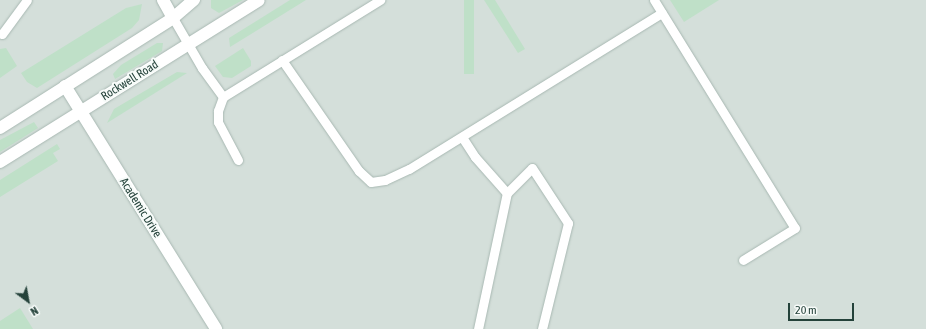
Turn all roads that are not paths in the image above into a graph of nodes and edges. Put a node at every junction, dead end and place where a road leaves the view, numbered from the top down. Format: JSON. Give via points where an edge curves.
{"nodes":[{"id":1,"x":27,"y":0,"type":"edge"},
{"id":2,"x":163,"y":0,"type":"edge"},
{"id":3,"x":194,"y":0,"type":"edge"},
{"id":4,"x":259,"y":0,"type":"edge"},
{"id":5,"x":380,"y":0,"type":"edge"},
{"id":6,"x":654,"y":0,"type":"edge"},
{"id":7,"x":662,"y":13,"type":"junction"},
{"id":8,"x":173,"y":18,"type":"junction"},
{"id":9,"x":2,"y":34,"type":"dead end"},
{"id":10,"x":188,"y":45,"type":"junction"},
{"id":11,"x":282,"y":60,"type":"junction"},
{"id":12,"x":65,"y":86,"type":"junction"},
{"id":13,"x":223,"y":97,"type":"junction"},
{"id":14,"x":81,"y":112,"type":"junction"},
{"id":15,"x":0,"y":128,"type":"edge"},
{"id":16,"x":462,"y":137,"type":"junction"},
{"id":17,"x":238,"y":160,"type":"dead end"},
{"id":18,"x":0,"y":162,"type":"edge"},
{"id":19,"x":507,"y":193,"type":"junction"},
{"id":20,"x":743,"y":260,"type":"dead end"},
{"id":21,"x":216,"y":329,"type":"edge"},
{"id":22,"x":478,"y":329,"type":"edge"},
{"id":23,"x":542,"y":329,"type":"edge"}],
"edges":[{"from":1,"to":9,"type":"lane"},
{"from":2,"to":8,"type":"street"},
{"from":3,"to":8,"type":"street"},
{"from":4,"to":10,"type":"street","name":"Rockwell Road"},
{"from":5,"to":11,"type":"lane"},
{"from":6,"to":7,"type":"lane"},
{"from":7,"to":16,"type":"lane"},
{"from":7,"to":20,"type":"lane","via":[[795,228]]},
{"from":8,"to":10,"type":"lane"},
{"from":8,"to":12,"type":"street"},
{"from":10,"to":13,"type":"lane"},
{"from":10,"to":14,"type":"street","name":"Rockwell Road"},
{"from":11,"to":13,"type":"lane"},
{"from":11,"to":16,"type":"lane","via":[[359,171],[371,182],[399,175]]},
{"from":12,"to":14,"type":"street","name":"Academic Drive"},
{"from":12,"to":15,"type":"street"},
{"from":13,"to":17,"type":"lane","via":[[218,111],[218,122]]},
{"from":14,"to":18,"type":"street","name":"Rockwell Road"},
{"from":14,"to":21,"type":"street","name":"Academic Drive"},
{"from":16,"to":19,"type":"lane","via":[[475,157]]},
{"from":19,"to":22,"type":"lane"},
{"from":19,"to":23,"type":"lane","via":[[532,168],[568,223]]}]}
